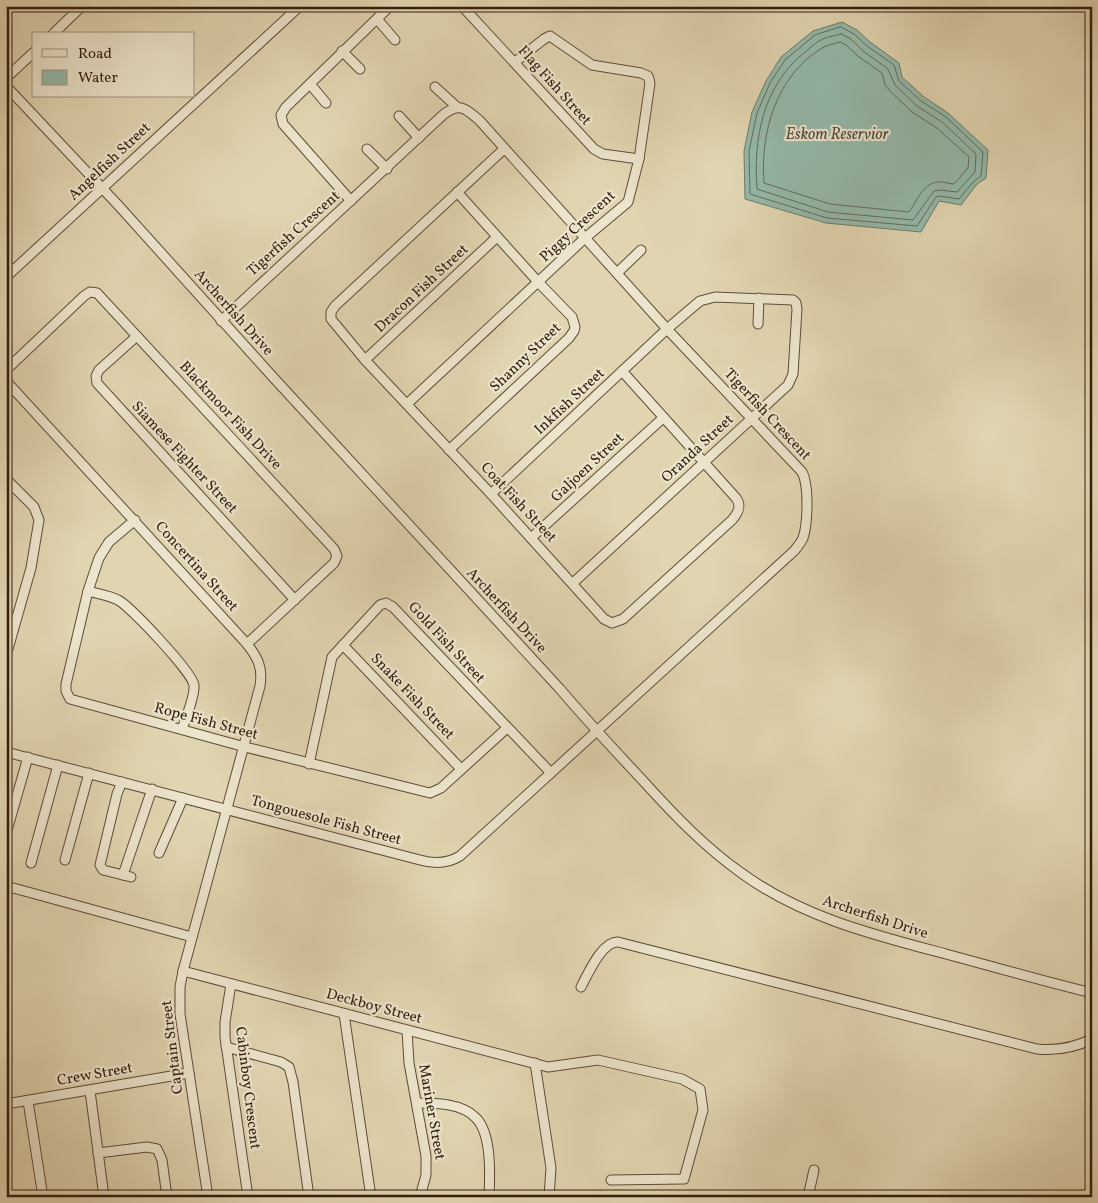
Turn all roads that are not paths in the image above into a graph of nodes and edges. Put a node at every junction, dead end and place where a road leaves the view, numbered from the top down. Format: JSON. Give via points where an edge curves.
{"nodes":[{"id":1,"x":82,"y":6,"type":"edge"},
{"id":2,"x":300,"y":6,"type":"edge"},
{"id":3,"x":390,"y":6,"type":"edge"},
{"id":4,"x":462,"y":6,"type":"edge"},
{"id":5,"x":377,"y":19,"type":"junction"},
{"id":6,"x":55,"y":32,"type":"edge"},
{"id":7,"x":395,"y":40,"type":"dead end"},
{"id":8,"x":342,"y":51,"type":"junction"},
{"id":9,"x":32,"y":54,"type":"edge"},
{"id":10,"x":515,"y":62,"type":"junction"},
{"id":11,"x":360,"y":69,"type":"dead end"},
{"id":12,"x":6,"y":78,"type":"edge"},
{"id":13,"x":310,"y":84,"type":"junction"},
{"id":14,"x":6,"y":86,"type":"edge"},
{"id":15,"x":435,"y":86,"type":"dead end"},
{"id":16,"x":326,"y":103,"type":"dead end"},
{"id":17,"x":457,"y":107,"type":"junction"},
{"id":18,"x":399,"y":116,"type":"dead end"},
{"id":19,"x":419,"y":138,"type":"junction"},
{"id":20,"x":368,"y":148,"type":"dead end"},
{"id":21,"x":504,"y":149,"type":"junction"},
{"id":22,"x":639,"y":159,"type":"junction"},
{"id":23,"x":387,"y":169,"type":"junction"},
{"id":24,"x":102,"y":188,"type":"junction"},
{"id":25,"x":457,"y":192,"type":"junction"},
{"id":26,"x":351,"y":202,"type":"junction"},
{"id":27,"x":497,"y":237,"type":"junction"},
{"id":28,"x":586,"y":238,"type":"junction"},
{"id":29,"x":641,"y":250,"type":"dead end"},
{"id":30,"x":617,"y":273,"type":"junction"},
{"id":31,"x":6,"y":277,"type":"edge"},
{"id":32,"x":539,"y":283,"type":"junction"},
{"id":33,"x":759,"y":298,"type":"junction"},
{"id":34,"x":221,"y":320,"type":"junction"},
{"id":35,"x":758,"y":324,"type":"dead end"},
{"id":36,"x":667,"y":329,"type":"junction"},
{"id":37,"x":137,"y":336,"type":"junction"},
{"id":38,"x":366,"y":360,"type":"junction"},
{"id":39,"x":6,"y":370,"type":"edge"},
{"id":40,"x":622,"y":372,"type":"junction"},
{"id":41,"x":6,"y":381,"type":"edge"},
{"id":42,"x":407,"y":404,"type":"junction"},
{"id":43,"x":663,"y":418,"type":"junction"},
{"id":44,"x":752,"y":418,"type":"junction"},
{"id":45,"x":449,"y":450,"type":"junction"},
{"id":46,"x":704,"y":462,"type":"junction"},
{"id":47,"x":6,"y":479,"type":"edge"},
{"id":48,"x":491,"y":494,"type":"junction"},
{"id":49,"x":135,"y":520,"type":"junction"},
{"id":50,"x":531,"y":538,"type":"junction"},
{"id":51,"x":573,"y":583,"type":"junction"},
{"id":52,"x":88,"y":591,"type":"junction"},
{"id":53,"x":295,"y":600,"type":"junction"},
{"id":54,"x":247,"y":644,"type":"junction"},
{"id":55,"x":343,"y":645,"type":"junction"},
{"id":56,"x":6,"y":656,"type":"edge"},
{"id":57,"x":507,"y":728,"type":"junction"},
{"id":58,"x":182,"y":729,"type":"junction"},
{"id":59,"x":597,"y":732,"type":"junction"},
{"id":60,"x":244,"y":747,"type":"junction"},
{"id":61,"x":6,"y":752,"type":"edge"},
{"id":62,"x":28,"y":757,"type":"junction"},
{"id":63,"x":309,"y":764,"type":"junction"},
{"id":64,"x":58,"y":765,"type":"junction"},
{"id":65,"x":461,"y":769,"type":"junction"},
{"id":66,"x":88,"y":773,"type":"junction"},
{"id":67,"x":552,"y":773,"type":"junction"},
{"id":68,"x":122,"y":782,"type":"junction"},
{"id":69,"x":152,"y":789,"type":"junction"},
{"id":70,"x":184,"y":798,"type":"junction"},
{"id":71,"x":228,"y":809,"type":"junction"},
{"id":72,"x":6,"y":834,"type":"edge"},
{"id":73,"x":159,"y":852,"type":"dead end"},
{"id":74,"x":65,"y":860,"type":"dead end"},
{"id":75,"x":30,"y":863,"type":"dead end"},
{"id":76,"x":6,"y":886,"type":"edge"},
{"id":77,"x":192,"y":937,"type":"junction"},
{"id":78,"x":183,"y":971,"type":"junction"},
{"id":79,"x":231,"y":984,"type":"junction"},
{"id":80,"x":581,"y":987,"type":"dead end"},
{"id":81,"x":1092,"y":993,"type":"edge"},
{"id":82,"x":344,"y":1014,"type":"junction"},
{"id":83,"x":407,"y":1030,"type":"junction"},
{"id":84,"x":1092,"y":1039,"type":"edge"},
{"id":85,"x":226,"y":1047,"type":"junction"},
{"id":86,"x":535,"y":1064,"type":"junction"},
{"id":87,"x":189,"y":1073,"type":"junction"},
{"id":88,"x":90,"y":1091,"type":"junction"},
{"id":89,"x":28,"y":1101,"type":"junction"},
{"id":90,"x":417,"y":1103,"type":"junction"},
{"id":91,"x":6,"y":1104,"type":"edge"},
{"id":92,"x":98,"y":1153,"type":"junction"},
{"id":93,"x":814,"y":1170,"type":"dead end"},
{"id":94,"x":611,"y":1180,"type":"dead end"},
{"id":95,"x":43,"y":1197,"type":"edge"},
{"id":96,"x":104,"y":1197,"type":"edge"},
{"id":97,"x":167,"y":1197,"type":"edge"},
{"id":98,"x":208,"y":1197,"type":"edge"},
{"id":99,"x":248,"y":1197,"type":"edge"},
{"id":100,"x":309,"y":1197,"type":"edge"},
{"id":101,"x":371,"y":1197,"type":"edge"},
{"id":102,"x":420,"y":1197,"type":"edge"},
{"id":103,"x":489,"y":1197,"type":"edge"},
{"id":104,"x":549,"y":1197,"type":"edge"},
{"id":105,"x":808,"y":1197,"type":"edge"}],
"edges":[{"from":1,"to":6,"type":"street"},
{"from":2,"to":24,"type":"street","name":"Angelfish Street"},
{"from":3,"to":5,"type":"street"},
{"from":4,"to":10,"type":"street","name":"Flag Fish Street"},
{"from":5,"to":7,"type":"street"},
{"from":5,"to":8,"type":"street"},
{"from":8,"to":11,"type":"street"},
{"from":8,"to":13,"type":"street"},
{"from":9,"to":12,"type":"street"},
{"from":10,"to":22,"type":"street","name":"Flag Fish Street","via":[[594,149],[603,154]]},
{"from":10,"to":22,"type":"street","name":"Piggy Crescent","via":[[550,36],[592,65],[648,76],[648,104]]},
{"from":13,"to":16,"type":"street"},
{"from":13,"to":26,"type":"street","via":[[284,110],[283,124]]},
{"from":14,"to":24,"type":"street","name":"Archerfish Drive"},
{"from":15,"to":17,"type":"street","name":"Tigerfish Crescent"},
{"from":17,"to":19,"type":"street","name":"Tigerfish Crescent","via":[[444,114]]},
{"from":17,"to":21,"type":"street","name":"Tigerfish Crescent","via":[[473,115]]},
{"from":18,"to":19,"type":"street"},
{"from":19,"to":23,"type":"street","name":"Tigerfish Crescent"},
{"from":20,"to":23,"type":"street"},
{"from":21,"to":25,"type":"street","name":"Coat Fish Street"},
{"from":21,"to":28,"type":"street","name":"Tigerfish Crescent"},
{"from":22,"to":28,"type":"street","name":"Piggy Crescent","via":[[628,202]]},
{"from":23,"to":26,"type":"street","name":"Tigerfish Crescent"},
{"from":24,"to":31,"type":"street","name":"Angelfish Street"},
{"from":24,"to":34,"type":"street","name":"Archerfish Drive"},
{"from":25,"to":27,"type":"street","name":"Shanny Street"},
{"from":25,"to":38,"type":"street","name":"Coat Fish Street","via":[[331,312],[332,321]]},
{"from":26,"to":34,"type":"street","name":"Tigerfish Crescent"},
{"from":27,"to":32,"type":"street","name":"Shanny Street"},
{"from":27,"to":38,"type":"street","name":"Dracon Fish Street"},
{"from":28,"to":30,"type":"street","name":"Tigerfish Crescent"},
{"from":28,"to":32,"type":"street","name":"Piggy Crescent"},
{"from":29,"to":30,"type":"street"},
{"from":30,"to":36,"type":"street","name":"Tigerfish Crescent"},
{"from":32,"to":42,"type":"street","name":"Piggy Crescent"},
{"from":32,"to":45,"type":"street","name":"Shanny Street","via":[[572,317],[574,331]]},
{"from":33,"to":35,"type":"street"},
{"from":33,"to":36,"type":"street","name":"Oranda Street","via":[[708,298]]},
{"from":33,"to":44,"type":"street","name":"Oranda Street","via":[[793,300],[797,309],[791,378],[788,385]]},
{"from":34,"to":59,"type":"street","name":"Archerfish Drive"},
{"from":36,"to":40,"type":"street","name":"Inkfish Street"},
{"from":36,"to":44,"type":"street","name":"Tigerfish Crescent"},
{"from":37,"to":39,"type":"street","name":"Blackmoor Fish Drive","via":[[102,297],[90,292]]},
{"from":37,"to":53,"type":"street","name":"Siamese Fighter Street","via":[[99,370],[97,383]]},
{"from":37,"to":53,"type":"street","name":"Blackmoor Fish Drive","via":[[336,552],[334,564]]},
{"from":38,"to":42,"type":"street","name":"Coat Fish Street"},
{"from":40,"to":43,"type":"street","name":"Coat Fish Street"},
{"from":40,"to":48,"type":"street","name":"Inkfish Street"},
{"from":41,"to":49,"type":"street","name":"Concertina Street"},
{"from":42,"to":45,"type":"street","name":"Coat Fish Street"},
{"from":43,"to":46,"type":"street","name":"Coat Fish Street"},
{"from":43,"to":50,"type":"street","name":"Galjoen Street"},
{"from":44,"to":46,"type":"street","name":"Oranda Street"},
{"from":44,"to":59,"type":"street","name":"Tigerfish Crescent","via":[[804,476],[807,494],[802,540]]},
{"from":45,"to":48,"type":"street","name":"Coat Fish Street"},
{"from":46,"to":51,"type":"street","name":"Oranda Street"},
{"from":46,"to":51,"type":"street","name":"Coat Fish Street","via":[[739,501],[738,512],[732,520],[617,622],[604,619]]},
{"from":47,"to":56,"type":"street","via":[[34,507],[39,520],[31,568]]},
{"from":48,"to":50,"type":"street","name":"Coat Fish Street"},
{"from":49,"to":52,"type":"street","name":"Rope Fish Street","via":[[109,542],[98,558]]},
{"from":49,"to":54,"type":"street","name":"Concertina Street"},
{"from":50,"to":51,"type":"street","name":"Coat Fish Street"},
{"from":52,"to":58,"type":"street","via":[[117,599],[126,605],[192,679],[194,688]]},
{"from":52,"to":58,"type":"street","name":"Rope Fish Street","via":[[66,684],[70,699]]},
{"from":53,"to":54,"type":"street","name":"Blackmoor Fish Drive"},
{"from":54,"to":60,"type":"street","name":"Concertina Street","via":[[259,661],[262,676]]},
{"from":55,"to":57,"type":"street","name":"Gold Fish Street","via":[[380,604],[390,604]]},
{"from":55,"to":63,"type":"street","name":"Gold Fish Street","via":[[331,660]]},
{"from":55,"to":65,"type":"street","name":"Snake Fish Street"},
{"from":57,"to":65,"type":"street","name":"Rope Fish Street"},
{"from":57,"to":67,"type":"street","name":"Gold Fish Street"},
{"from":58,"to":60,"type":"street","name":"Rope Fish Street"},
{"from":59,"to":67,"type":"street","name":"Tongouesole Fish Street"},
{"from":59,"to":81,"type":"street","name":"Archerfish Drive","via":[[712,850],[740,873],[775,894],[855,930]]},
{"from":60,"to":63,"type":"street","name":"Rope Fish Street"},
{"from":60,"to":71,"type":"street","name":"Concertina Street"},
{"from":61,"to":62,"type":"street","name":"Tongouesole Fish Street"},
{"from":62,"to":64,"type":"street","name":"Tongouesole Fish Street"},
{"from":62,"to":72,"type":"street"},
{"from":63,"to":65,"type":"street","name":"Rope Fish Street","via":[[430,794]]},
{"from":64,"to":66,"type":"street","name":"Tongouesole Fish Street"},
{"from":64,"to":75,"type":"street"},
{"from":66,"to":68,"type":"street","name":"Tongouesole Fish Street"},
{"from":66,"to":74,"type":"street"},
{"from":67,"to":71,"type":"street","name":"Tongouesole Fish Street","via":[[460,856],[441,863]]},
{"from":68,"to":69,"type":"street","name":"Tongouesole Fish Street"},
{"from":68,"to":69,"type":"street","via":[[100,865],[102,870],[127,876]]},
{"from":69,"to":70,"type":"street","name":"Tongouesole Fish Street"},
{"from":70,"to":71,"type":"street","name":"Tongouesole Fish Street"},
{"from":70,"to":73,"type":"street"},
{"from":71,"to":77,"type":"street","name":"Captain Street"},
{"from":76,"to":77,"type":"street"},
{"from":77,"to":78,"type":"street","name":"Captain Street"},
{"from":78,"to":79,"type":"street","name":"Deckboy Street"},
{"from":78,"to":87,"type":"street","name":"Captain Street","via":[[180,1008]]},
{"from":79,"to":82,"type":"street","name":"Deckboy Street"},
{"from":79,"to":85,"type":"street","name":"Cabinboy Crescent","via":[[225,1022]]},
{"from":80,"to":84,"type":"street","via":[[604,948],[618,942],[1037,1049],[1061,1050]]},
{"from":82,"to":83,"type":"street","name":"Deckboy Street"},
{"from":82,"to":101,"type":"street"},
{"from":83,"to":86,"type":"street","name":"Deckboy Street"},
{"from":83,"to":90,"type":"street","name":"Mariner Street","via":[[408,1063]]},
{"from":85,"to":99,"type":"street","name":"Cabinboy Crescent"},
{"from":85,"to":100,"type":"street","via":[[289,1067]]},
{"from":86,"to":94,"type":"street","name":"Deckboy Street","via":[[548,1067],[598,1060],[682,1079],[700,1089],[703,1110],[684,1179]]},
{"from":86,"to":104,"type":"street","via":[[551,1168]]},
{"from":87,"to":88,"type":"street","name":"Crew Street"},
{"from":87,"to":98,"type":"street","name":"Captain Street"},
{"from":88,"to":89,"type":"street","name":"Crew Street"},
{"from":88,"to":92,"type":"street"},
{"from":89,"to":91,"type":"street","name":"Crew Street"},
{"from":89,"to":95,"type":"street"},
{"from":90,"to":102,"type":"street","name":"Mariner Street","via":[[427,1162]]},
{"from":90,"to":103,"type":"street","via":[[456,1107],[478,1120],[489,1156]]},
{"from":92,"to":96,"type":"street"},
{"from":92,"to":97,"type":"street","via":[[148,1147],[157,1149],[162,1160]]},
{"from":93,"to":105,"type":"street"}]}
